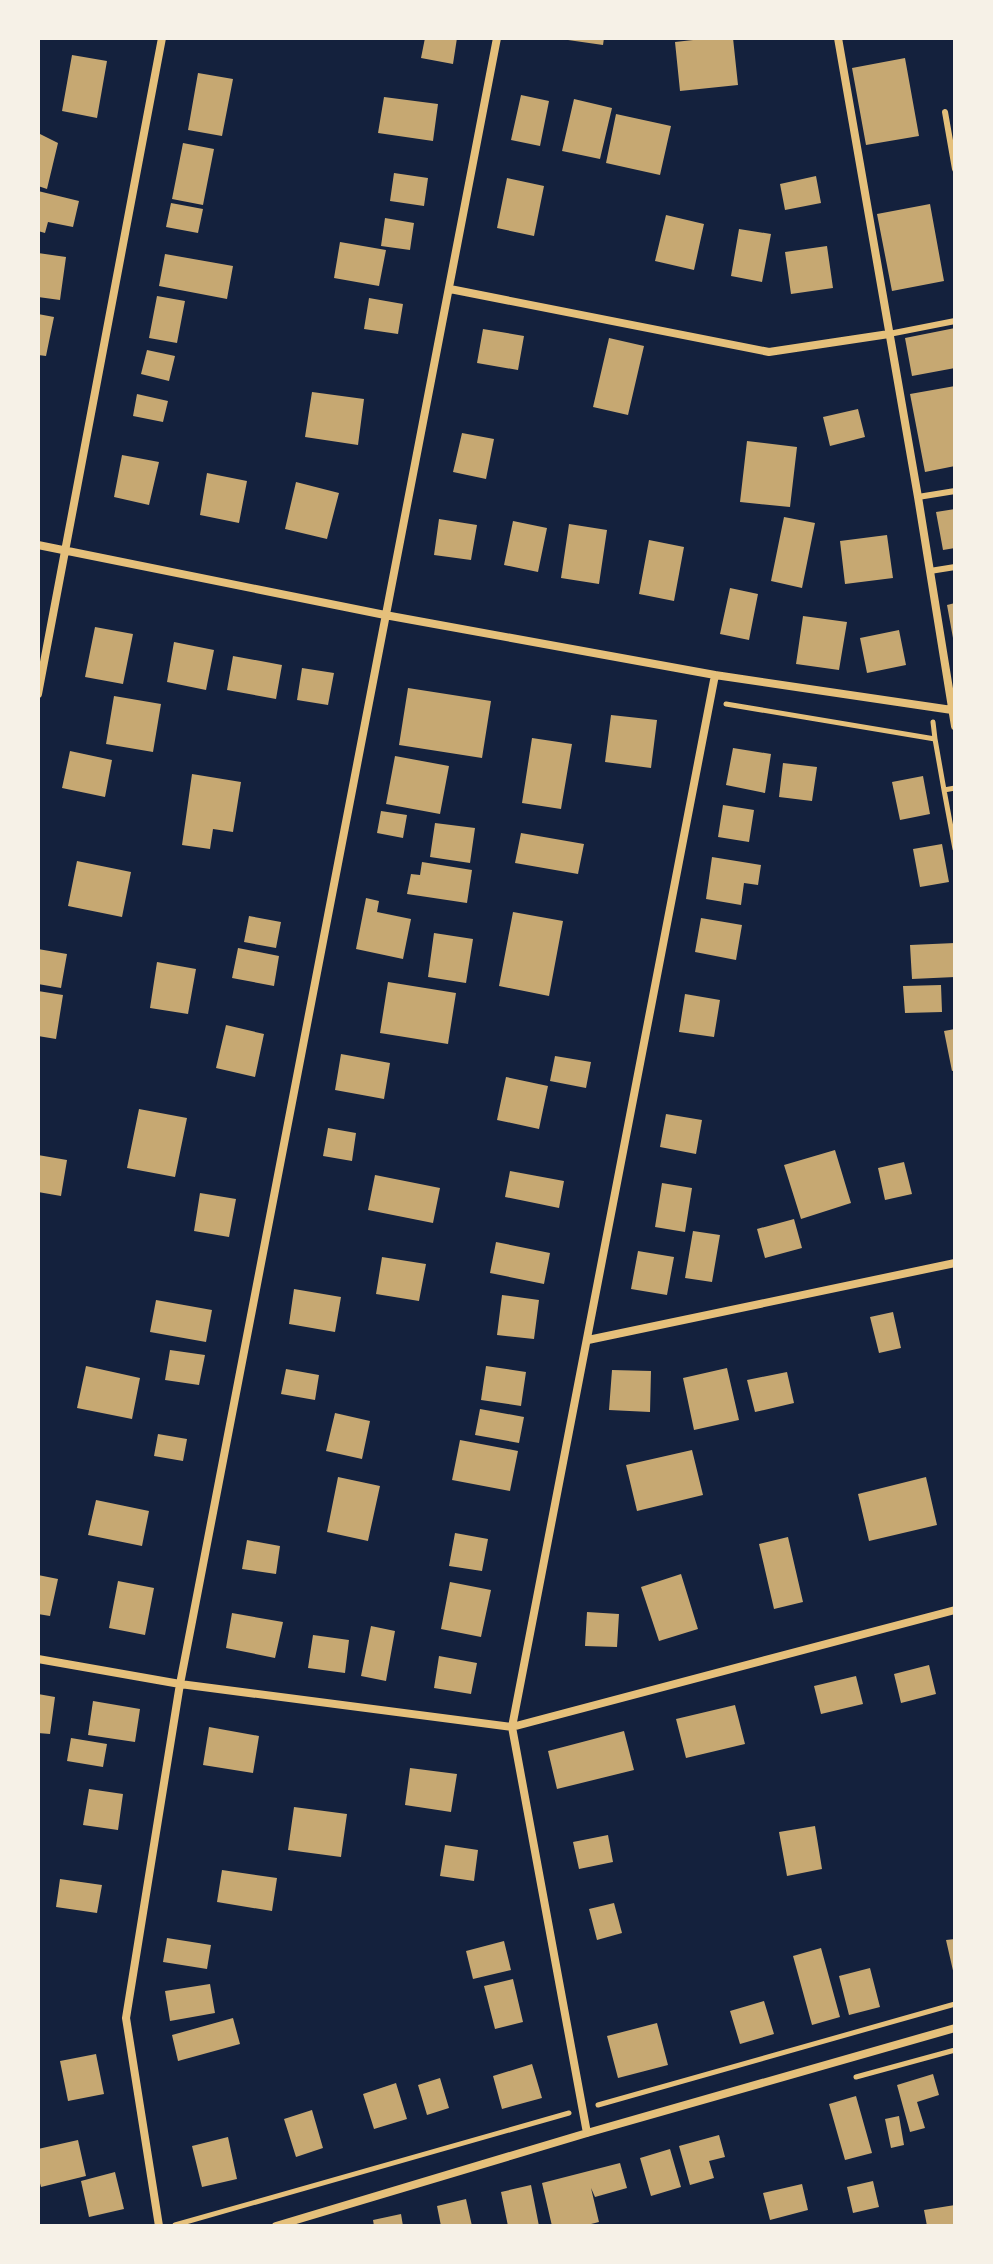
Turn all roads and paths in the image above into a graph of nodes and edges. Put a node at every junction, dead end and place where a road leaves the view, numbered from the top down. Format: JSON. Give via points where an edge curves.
{"nodes":[{"id":1,"x":162,"y":38,"type":"edge"},
{"id":2,"x":497,"y":38,"type":"edge"},
{"id":3,"x":838,"y":38,"type":"edge"},
{"id":4,"x":945,"y":112,"type":"dead end"},
{"id":5,"x":955,"y":169,"type":"edge"},
{"id":6,"x":450,"y":289,"type":"junction"},
{"id":7,"x":955,"y":321,"type":"edge"},
{"id":8,"x":889,"y":334,"type":"junction"},
{"id":9,"x":955,"y":491,"type":"edge"},
{"id":10,"x":918,"y":497,"type":"junction"},
{"id":11,"x":38,"y":545,"type":"edge"},
{"id":12,"x":66,"y":550,"type":"junction"},
{"id":13,"x":955,"y":567,"type":"edge"},
{"id":14,"x":930,"y":571,"type":"junction"},
{"id":15,"x":385,"y":615,"type":"junction"},
{"id":16,"x":715,"y":675,"type":"junction"},
{"id":17,"x":38,"y":694,"type":"edge"},
{"id":18,"x":710,"y":701,"type":"junction"},
{"id":19,"x":952,"y":710,"type":"junction"},
{"id":20,"x":955,"y":726,"type":"edge"},
{"id":21,"x":955,"y":788,"type":"edge"},
{"id":22,"x":944,"y":790,"type":"junction"},
{"id":23,"x":955,"y":849,"type":"edge"},
{"id":24,"x":955,"y":1263,"type":"edge"},
{"id":25,"x":588,"y":1340,"type":"junction"},
{"id":26,"x":955,"y":1610,"type":"edge"},
{"id":27,"x":38,"y":1659,"type":"edge"},
{"id":28,"x":180,"y":1684,"type":"junction"},
{"id":29,"x":512,"y":1727,"type":"junction"},
{"id":30,"x":955,"y":2028,"type":"edge"},
{"id":31,"x":587,"y":2133,"type":"junction"},
{"id":32,"x":159,"y":2226,"type":"edge"},
{"id":33,"x":276,"y":2226,"type":"edge"}],
"edges":[{"from":1,"to":12,"type":"street"},
{"from":2,"to":6,"type":"street"},
{"from":3,"to":8,"type":"street"},
{"from":4,"to":5,"type":"lane"},
{"from":6,"to":8,"type":"street","via":[[769,352]]},
{"from":6,"to":15,"type":"street"},
{"from":7,"to":8,"type":"lane"},
{"from":8,"to":10,"type":"street"},
{"from":9,"to":10,"type":"lane"},
{"from":10,"to":14,"type":"street"},
{"from":11,"to":12,"type":"street"},
{"from":12,"to":15,"type":"street"},
{"from":12,"to":17,"type":"street"},
{"from":13,"to":14,"type":"lane"},
{"from":14,"to":19,"type":"street"},
{"from":15,"to":16,"type":"street"},
{"from":15,"to":28,"type":"street"},
{"from":16,"to":18,"type":"street"},
{"from":16,"to":19,"type":"street"},
{"from":18,"to":22,"type":"path","via":[[935,739]]},
{"from":18,"to":25,"type":"street"},
{"from":19,"to":20,"type":"street"},
{"from":21,"to":22,"type":"path"},
{"from":22,"to":23,"type":"path"},
{"from":24,"to":25,"type":"street"},
{"from":25,"to":29,"type":"street"},
{"from":26,"to":29,"type":"street"},
{"from":27,"to":28,"type":"street"},
{"from":28,"to":29,"type":"street"},
{"from":28,"to":32,"type":"street","via":[[126,2018]]},
{"from":29,"to":31,"type":"street"},
{"from":30,"to":31,"type":"street"},
{"from":31,"to":33,"type":"street"}]}
